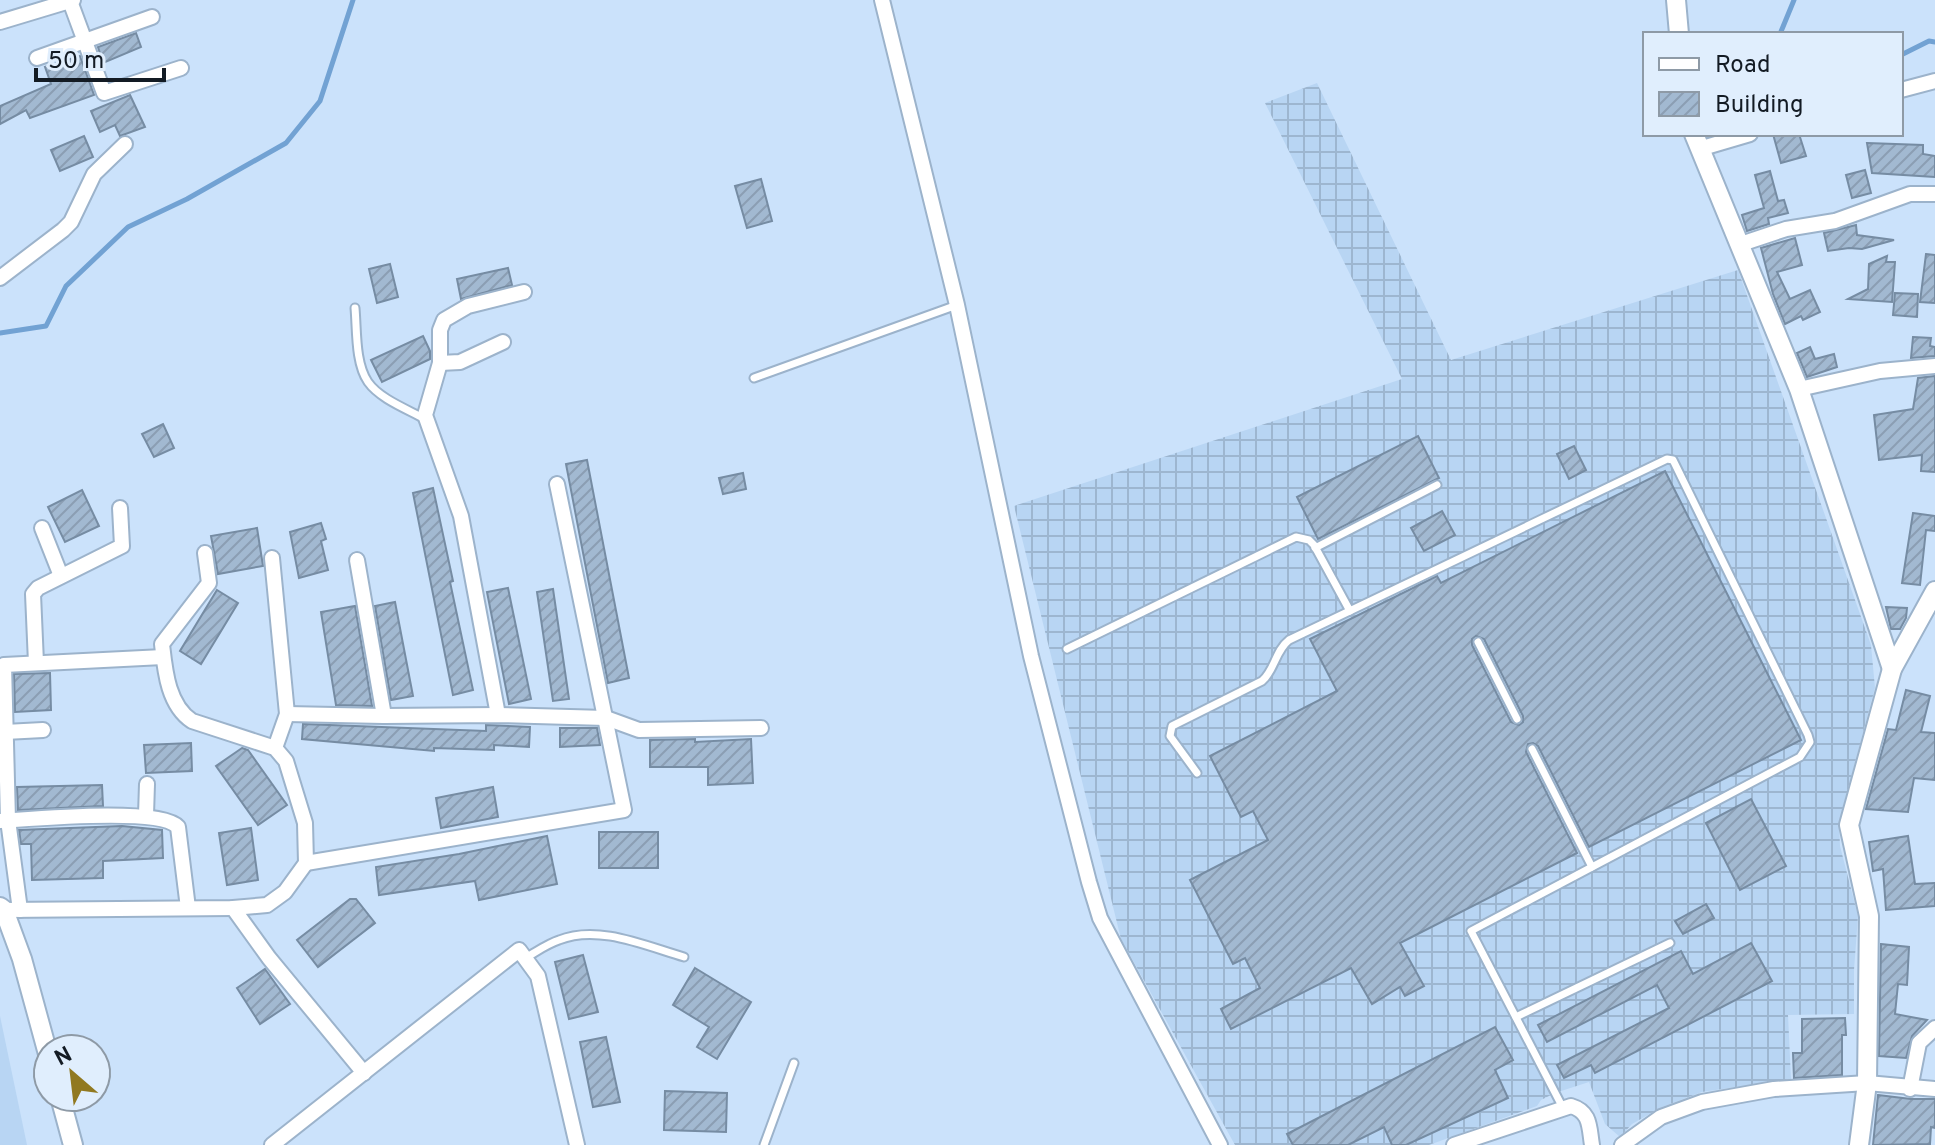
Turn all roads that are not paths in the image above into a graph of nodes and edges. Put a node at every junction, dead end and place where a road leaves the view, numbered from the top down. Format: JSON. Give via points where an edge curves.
{"nodes":[{"id":1,"x":72,"y":0,"type":"edge"},
{"id":2,"x":882,"y":0,"type":"edge"},
{"id":3,"x":1676,"y":0,"type":"edge"},
{"id":4,"x":152,"y":17,"type":"dead end"},
{"id":5,"x":0,"y":22,"type":"edge"},
{"id":6,"x":1679,"y":32,"type":"edge"},
{"id":7,"x":83,"y":41,"type":"junction"},
{"id":8,"x":37,"y":58,"type":"dead end"},
{"id":9,"x":181,"y":68,"type":"dead end"},
{"id":10,"x":1935,"y":81,"type":"edge"},
{"id":11,"x":1903,"y":89,"type":"edge"},
{"id":12,"x":1735,"y":136,"type":"edge"},
{"id":13,"x":1696,"y":141,"type":"edge"},
{"id":14,"x":125,"y":144,"type":"dead end"},
{"id":15,"x":1935,"y":194,"type":"edge"},
{"id":16,"x":1741,"y":244,"type":"junction"},
{"id":17,"x":0,"y":278,"type":"edge"},
{"id":18,"x":524,"y":292,"type":"dead end"},
{"id":19,"x":957,"y":305,"type":"junction"},
{"id":20,"x":355,"y":308,"type":"dead end"},
{"id":21,"x":503,"y":342,"type":"dead end"},
{"id":22,"x":440,"y":363,"type":"junction"},
{"id":23,"x":1935,"y":366,"type":"edge"},
{"id":24,"x":754,"y":378,"type":"dead end"},
{"id":25,"x":1799,"y":389,"type":"junction"},
{"id":26,"x":427,"y":421,"type":"junction"},
{"id":27,"x":557,"y":484,"type":"dead end"},
{"id":28,"x":1437,"y":485,"type":"dead end"},
{"id":29,"x":120,"y":508,"type":"dead end"},
{"id":30,"x":42,"y":528,"type":"dead end"},
{"id":31,"x":1315,"y":548,"type":"junction"},
{"id":32,"x":205,"y":553,"type":"dead end"},
{"id":33,"x":272,"y":558,"type":"dead end"},
{"id":34,"x":357,"y":560,"type":"dead end"},
{"id":35,"x":61,"y":576,"type":"junction"},
{"id":36,"x":1935,"y":591,"type":"edge"},
{"id":37,"x":1350,"y":611,"type":"junction"},
{"id":38,"x":1478,"y":642,"type":"dead end"},
{"id":39,"x":1067,"y":649,"type":"dead end"},
{"id":40,"x":163,"y":657,"type":"junction"},
{"id":41,"x":36,"y":663,"type":"junction"},
{"id":42,"x":1892,"y":669,"type":"junction"},
{"id":43,"x":287,"y":714,"type":"junction"},
{"id":44,"x":498,"y":715,"type":"junction"},
{"id":45,"x":384,"y":716,"type":"junction"},
{"id":46,"x":606,"y":718,"type":"junction"},
{"id":47,"x":1517,"y":719,"type":"dead end"},
{"id":48,"x":761,"y":728,"type":"dead end"},
{"id":49,"x":43,"y":730,"type":"dead end"},
{"id":50,"x":5,"y":732,"type":"junction"},
{"id":51,"x":275,"y":748,"type":"junction"},
{"id":52,"x":1532,"y":749,"type":"dead end"},
{"id":53,"x":3,"y":773,"type":"edge"},
{"id":54,"x":1197,"y":773,"type":"dead end"},
{"id":55,"x":147,"y":784,"type":"dead end"},
{"id":56,"x":146,"y":815,"type":"junction"},
{"id":57,"x":4,"y":821,"type":"edge"},
{"id":58,"x":306,"y":863,"type":"junction"},
{"id":59,"x":1592,"y":867,"type":"junction"},
{"id":60,"x":188,"y":908,"type":"junction"},
{"id":61,"x":233,"y":908,"type":"junction"},
{"id":62,"x":8,"y":909,"type":"edge"},
{"id":63,"x":1670,"y":943,"type":"dead end"},
{"id":64,"x":684,"y":957,"type":"dead end"},
{"id":65,"x":525,"y":958,"type":"junction"},
{"id":66,"x":1516,"y":1017,"type":"junction"},
{"id":67,"x":1935,"y":1028,"type":"edge"},
{"id":68,"x":42,"y":1033,"type":"edge"},
{"id":69,"x":794,"y":1063,"type":"dead end"},
{"id":70,"x":364,"y":1073,"type":"junction"},
{"id":71,"x":1867,"y":1083,"type":"junction"},
{"id":72,"x":1910,"y":1089,"type":"junction"},
{"id":73,"x":1935,"y":1089,"type":"edge"},
{"id":74,"x":1563,"y":1108,"type":"junction"},
{"id":75,"x":64,"y":1113,"type":"edge"},
{"id":76,"x":73,"y":1145,"type":"edge"},
{"id":77,"x":272,"y":1145,"type":"edge"},
{"id":78,"x":577,"y":1145,"type":"edge"},
{"id":79,"x":764,"y":1145,"type":"edge"},
{"id":80,"x":1220,"y":1145,"type":"edge"},
{"id":81,"x":1454,"y":1145,"type":"edge"},
{"id":82,"x":1592,"y":1145,"type":"edge"},
{"id":83,"x":1622,"y":1145,"type":"edge"},
{"id":84,"x":1859,"y":1145,"type":"edge"}],
"edges":[{"from":1,"to":5,"type":"street"},
{"from":1,"to":7,"type":"street"},
{"from":2,"to":19,"type":"street"},
{"from":3,"to":6,"type":"street"},
{"from":4,"to":7,"type":"street"},
{"from":7,"to":8,"type":"street"},
{"from":7,"to":9,"type":"street","via":[[104,93]]},
{"from":10,"to":11,"type":"street"},
{"from":12,"to":13,"type":"street"},
{"from":13,"to":16,"type":"street"},
{"from":14,"to":17,"type":"street","via":[[94,174],[71,222]]},
{"from":15,"to":16,"type":"street","via":[[1910,194],[1835,221]]},
{"from":16,"to":25,"type":"street"},
{"from":18,"to":22,"type":"street","via":[[468,306],[444,320]]},
{"from":19,"to":24,"type":"lane"},
{"from":19,"to":80,"type":"street","via":[[1031,656],[1100,918]]},
{"from":20,"to":26,"type":"lane","via":[[368,382]]},
{"from":21,"to":22,"type":"street","via":[[460,362]]},
{"from":22,"to":26,"type":"street"},
{"from":23,"to":25,"type":"street","via":[[1880,371]]},
{"from":25,"to":42,"type":"street"},
{"from":26,"to":44,"type":"street","via":[[461,516]]},
{"from":27,"to":46,"type":"street"},
{"from":28,"to":31,"type":"lane"},
{"from":29,"to":35,"type":"street","via":[[122,546]]},
{"from":30,"to":35,"type":"street"},
{"from":31,"to":37,"type":"lane"},
{"from":31,"to":39,"type":"lane","via":[[1296,537]]},
{"from":32,"to":40,"type":"street","via":[[209,583],[162,644]]},
{"from":33,"to":43,"type":"street"},
{"from":34,"to":45,"type":"street"},
{"from":35,"to":41,"type":"street","via":[[33,594]]},
{"from":36,"to":42,"type":"street"},
{"from":37,"to":54,"type":"lane","via":[[1289,640],[1262,681],[1172,726],[1170,736]]},
{"from":37,"to":59,"type":"lane","via":[[1673,460],[1810,742],[1800,757]]},
{"from":38,"to":47,"type":"lane"},
{"from":40,"to":41,"type":"street"},
{"from":40,"to":51,"type":"street","via":[[181,714]]},
{"from":41,"to":50,"type":"street","via":[[4,665]]},
{"from":42,"to":71,"type":"street","via":[[1849,825],[1869,916]]},
{"from":43,"to":45,"type":"street"},
{"from":43,"to":51,"type":"street"},
{"from":44,"to":45,"type":"street"},
{"from":44,"to":46,"type":"street"},
{"from":46,"to":48,"type":"street","via":[[639,730]]},
{"from":46,"to":58,"type":"street","via":[[624,810]]},
{"from":49,"to":50,"type":"street"},
{"from":50,"to":53,"type":"street"},
{"from":51,"to":58,"type":"street","via":[[286,761],[305,823]]},
{"from":52,"to":59,"type":"lane"},
{"from":53,"to":57,"type":"street"},
{"from":55,"to":56,"type":"street"},
{"from":56,"to":57,"type":"street"},
{"from":56,"to":60,"type":"street","via":[[178,827]]},
{"from":57,"to":62,"type":"street"},
{"from":58,"to":61,"type":"street","via":[[285,892],[267,905]]},
{"from":59,"to":66,"type":"lane","via":[[1471,931]]},
{"from":60,"to":61,"type":"street"},
{"from":60,"to":62,"type":"street"},
{"from":61,"to":70,"type":"street"},
{"from":62,"to":68,"type":"street"},
{"from":63,"to":66,"type":"lane"},
{"from":64,"to":65,"type":"lane","via":[[606,935],[582,935],[560,939]]},
{"from":65,"to":70,"type":"street","via":[[519,950]]},
{"from":65,"to":78,"type":"street","via":[[538,976]]},
{"from":66,"to":74,"type":"lane"},
{"from":67,"to":72,"type":"street","via":[[1919,1043]]},
{"from":69,"to":79,"type":"lane"},
{"from":70,"to":77,"type":"street"},
{"from":71,"to":72,"type":"street"},
{"from":71,"to":83,"type":"street","via":[[1774,1089],[1702,1102],[1661,1117]]},
{"from":71,"to":84,"type":"street"},
{"from":72,"to":73,"type":"street"},
{"from":74,"to":81,"type":"street"},
{"from":74,"to":82,"type":"street","via":[[1571,1106],[1588,1117]]},
{"from":75,"to":76,"type":"street"}]}
